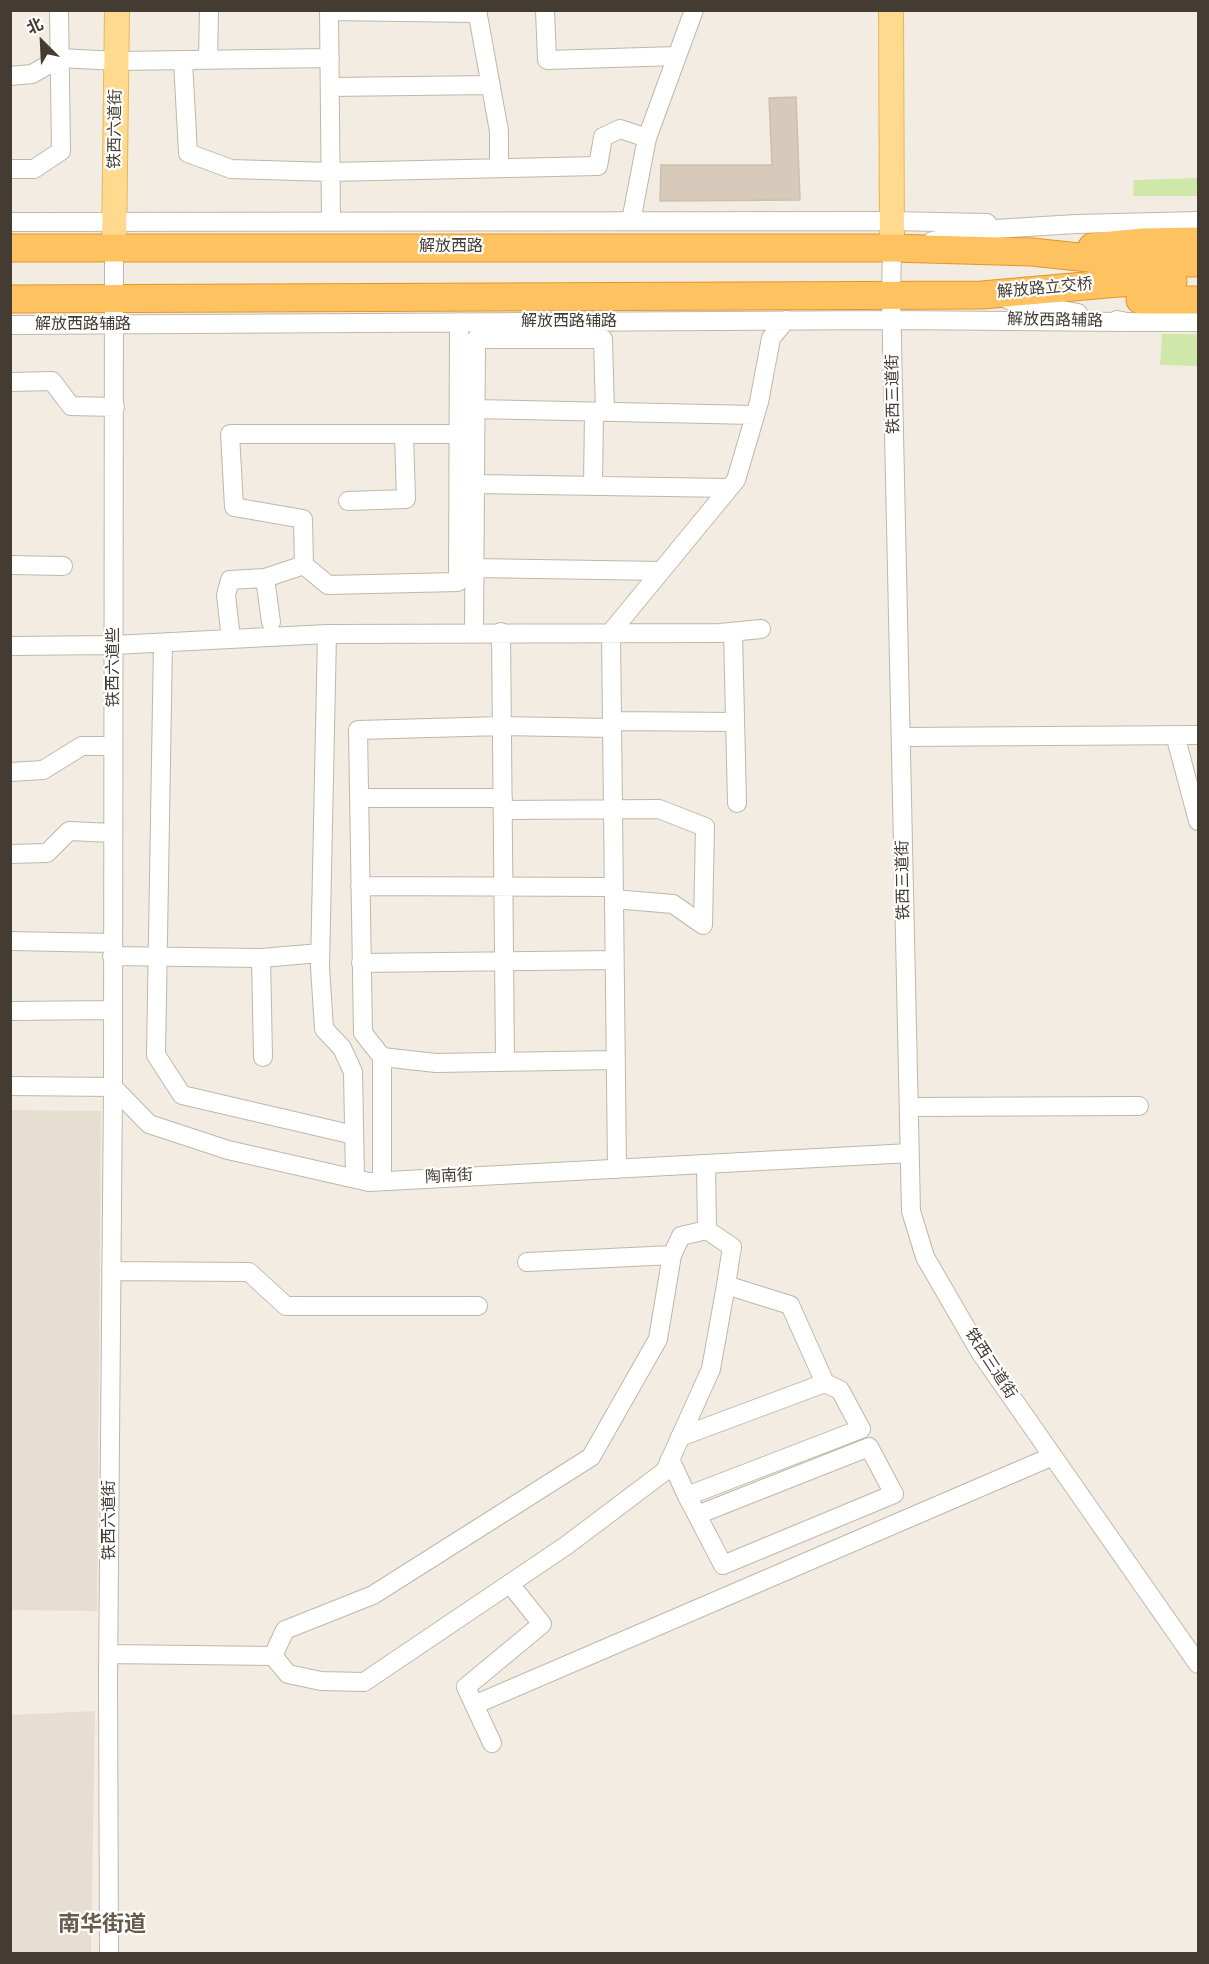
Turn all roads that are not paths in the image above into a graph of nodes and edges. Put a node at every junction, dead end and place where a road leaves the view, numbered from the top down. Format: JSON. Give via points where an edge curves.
{"nodes":[{"id":1,"x":59,"y":10,"type":"edge"},
{"id":2,"x":117,"y":10,"type":"edge"},
{"id":3,"x":208,"y":10,"type":"edge"},
{"id":4,"x":546,"y":10,"type":"edge"},
{"id":5,"x":694,"y":10,"type":"edge"},
{"id":6,"x":891,"y":10,"type":"edge"},
{"id":7,"x":330,"y":11,"type":"edge"},
{"id":8,"x":478,"y":12,"type":"edge"},
{"id":9,"x":678,"y":56,"type":"junction"},
{"id":10,"x":60,"y":58,"type":"junction"},
{"id":11,"x":330,"y":58,"type":"junction"},
{"id":12,"x":208,"y":59,"type":"junction"},
{"id":13,"x":117,"y":61,"type":"junction"},
{"id":14,"x":183,"y":61,"type":"junction"},
{"id":15,"x":10,"y":75,"type":"edge"},
{"id":16,"x":491,"y":85,"type":"junction"},
{"id":17,"x":330,"y":87,"type":"junction"},
{"id":18,"x":647,"y":138,"type":"junction"},
{"id":19,"x":499,"y":167,"type":"junction"},
{"id":20,"x":10,"y":170,"type":"edge"},
{"id":21,"x":330,"y":172,"type":"junction"},
{"id":22,"x":331,"y":221,"type":"junction"},
{"id":23,"x":631,"y":221,"type":"junction"},
{"id":24,"x":892,"y":221,"type":"junction"},
{"id":25,"x":1198,"y":221,"type":"edge"},
{"id":26,"x":10,"y":222,"type":"edge"},
{"id":27,"x":1076,"y":224,"type":"junction"},
{"id":28,"x":114,"y":234,"type":"junction"},
{"id":29,"x":1198,"y":241,"type":"edge"},
{"id":30,"x":10,"y":248,"type":"edge"},
{"id":31,"x":892,"y":248,"type":"junction"},
{"id":32,"x":1032,"y":252,"type":"junction"},
{"id":33,"x":1198,"y":263,"type":"edge"},
{"id":34,"x":1198,"y":280,"type":"edge"},
{"id":35,"x":982,"y":295,"type":"junction"},
{"id":36,"x":10,"y":299,"type":"edge"},
{"id":37,"x":1198,"y":300,"type":"edge"},
{"id":38,"x":892,"y":308,"type":"junction"},
{"id":39,"x":115,"y":312,"type":"junction"},
{"id":40,"x":786,"y":320,"type":"junction"},
{"id":41,"x":459,"y":322,"type":"junction"},
{"id":42,"x":1127,"y":322,"type":"junction"},
{"id":43,"x":1198,"y":322,"type":"edge"},
{"id":44,"x":10,"y":325,"type":"edge"},
{"id":45,"x":10,"y":382,"type":"edge"},
{"id":46,"x":115,"y":407,"type":"junction"},
{"id":47,"x":475,"y":409,"type":"junction"},
{"id":48,"x":599,"y":412,"type":"junction"},
{"id":49,"x":755,"y":415,"type":"junction"},
{"id":50,"x":404,"y":434,"type":"junction"},
{"id":51,"x":459,"y":434,"type":"junction"},
{"id":52,"x":475,"y":484,"type":"junction"},
{"id":53,"x":593,"y":486,"type":"junction"},
{"id":54,"x":729,"y":488,"type":"junction"},
{"id":55,"x":348,"y":501,"type":"dead end"},
{"id":56,"x":10,"y":565,"type":"edge"},
{"id":57,"x":304,"y":565,"type":"junction"},
{"id":58,"x":63,"y":566,"type":"dead end"},
{"id":59,"x":474,"y":568,"type":"junction"},
{"id":60,"x":661,"y":571,"type":"junction"},
{"id":61,"x":265,"y":578,"type":"junction"},
{"id":62,"x":271,"y":622,"type":"dead end"},
{"id":63,"x":761,"y":629,"type":"dead end"},
{"id":64,"x":501,"y":632,"type":"junction"},
{"id":65,"x":611,"y":632,"type":"junction"},
{"id":66,"x":733,"y":632,"type":"junction"},
{"id":67,"x":474,"y":633,"type":"junction"},
{"id":68,"x":327,"y":634,"type":"junction"},
{"id":69,"x":231,"y":639,"type":"junction"},
{"id":70,"x":163,"y":643,"type":"junction"},
{"id":71,"x":114,"y":645,"type":"junction"},
{"id":72,"x":10,"y":646,"type":"edge"},
{"id":73,"x":735,"y":722,"type":"junction"},
{"id":74,"x":611,"y":724,"type":"junction"},
{"id":75,"x":502,"y":726,"type":"junction"},
{"id":76,"x":1175,"y":735,"type":"junction"},
{"id":77,"x":1198,"y":735,"type":"edge"},
{"id":78,"x":901,"y":736,"type":"junction"},
{"id":79,"x":113,"y":746,"type":"junction"},
{"id":80,"x":10,"y":772,"type":"edge"},
{"id":81,"x":359,"y":798,"type":"junction"},
{"id":82,"x":737,"y":803,"type":"dead end"},
{"id":83,"x":503,"y":804,"type":"junction"},
{"id":84,"x":612,"y":808,"type":"junction"},
{"id":85,"x":1198,"y":821,"type":"edge"},
{"id":86,"x":113,"y":833,"type":"junction"},
{"id":87,"x":10,"y":854,"type":"edge"},
{"id":88,"x":360,"y":886,"type":"junction"},
{"id":89,"x":504,"y":887,"type":"junction"},
{"id":90,"x":614,"y":893,"type":"junction"},
{"id":91,"x":10,"y":941,"type":"edge"},
{"id":92,"x":112,"y":949,"type":"junction"},
{"id":93,"x":320,"y":953,"type":"junction"},
{"id":94,"x":158,"y":958,"type":"junction"},
{"id":95,"x":261,"y":958,"type":"junction"},
{"id":96,"x":614,"y":960,"type":"junction"},
{"id":97,"x":505,"y":962,"type":"junction"},
{"id":98,"x":361,"y":963,"type":"junction"},
{"id":99,"x":112,"y":1010,"type":"junction"},
{"id":100,"x":10,"y":1011,"type":"edge"},
{"id":101,"x":263,"y":1057,"type":"dead end"},
{"id":102,"x":382,"y":1058,"type":"junction"},
{"id":103,"x":616,"y":1060,"type":"junction"},
{"id":104,"x":505,"y":1061,"type":"junction"},
{"id":105,"x":10,"y":1086,"type":"edge"},
{"id":106,"x":113,"y":1087,"type":"junction"},
{"id":107,"x":1139,"y":1106,"type":"dead end"},
{"id":108,"x":909,"y":1107,"type":"junction"},
{"id":109,"x":354,"y":1135,"type":"junction"},
{"id":110,"x":910,"y":1153,"type":"junction"},
{"id":111,"x":706,"y":1164,"type":"junction"},
{"id":112,"x":617,"y":1168,"type":"junction"},
{"id":113,"x":355,"y":1178,"type":"junction"},
{"id":114,"x":382,"y":1181,"type":"junction"},
{"id":115,"x":707,"y":1230,"type":"junction"},
{"id":116,"x":672,"y":1255,"type":"junction"},
{"id":117,"x":526,"y":1262,"type":"dead end"},
{"id":118,"x":111,"y":1271,"type":"junction"},
{"id":119,"x":726,"y":1285,"type":"junction"},
{"id":120,"x":478,"y":1306,"type":"dead end"},
{"id":121,"x":825,"y":1383,"type":"junction"},
{"id":122,"x":861,"y":1428,"type":"junction"},
{"id":123,"x":680,"y":1437,"type":"junction"},
{"id":124,"x":869,"y":1447,"type":"junction"},
{"id":125,"x":1053,"y":1456,"type":"junction"},
{"id":126,"x":670,"y":1459,"type":"junction"},
{"id":127,"x":687,"y":1496,"type":"junction"},
{"id":128,"x":697,"y":1515,"type":"junction"},
{"id":129,"x":510,"y":1584,"type":"junction"},
{"id":130,"x":1193,"y":1645,"type":"edge"},
{"id":131,"x":109,"y":1654,"type":"junction"},
{"id":132,"x":273,"y":1656,"type":"junction"},
{"id":133,"x":1198,"y":1664,"type":"edge"},
{"id":134,"x":474,"y":1705,"type":"junction"},
{"id":135,"x":492,"y":1743,"type":"dead end"},
{"id":136,"x":109,"y":1953,"type":"edge"}],
"edges":[{"from":1,"to":10,"type":"street"},
{"from":2,"to":13,"type":"main road","name":"铁西六道街"},
{"from":3,"to":12,"type":"street"},
{"from":4,"to":9,"type":"street","via":[[547,60]]},
{"from":5,"to":9,"type":"street"},
{"from":6,"to":24,"type":"main road","name":"铁西三道街"},
{"from":7,"to":8,"type":"street"},
{"from":7,"to":11,"type":"street"},
{"from":8,"to":16,"type":"street"},
{"from":9,"to":18,"type":"street"},
{"from":10,"to":13,"type":"street"},
{"from":10,"to":15,"type":"street","via":[[32,74]]},
{"from":10,"to":20,"type":"street","via":[[61,151],[34,169]]},
{"from":11,"to":12,"type":"street"},
{"from":11,"to":17,"type":"street"},
{"from":12,"to":14,"type":"street"},
{"from":13,"to":14,"type":"street"},
{"from":13,"to":28,"type":"main road","name":"铁西六道街"},
{"from":14,"to":21,"type":"street","via":[[189,153],[231,169]]},
{"from":16,"to":17,"type":"street"},
{"from":16,"to":19,"type":"street","via":[[499,131]]},
{"from":17,"to":21,"type":"street"},
{"from":18,"to":19,"type":"street","via":[[620,129],[603,137],[598,166]]},
{"from":18,"to":23,"type":"street"},
{"from":19,"to":21,"type":"street"},
{"from":21,"to":22,"type":"street"},
{"from":22,"to":23,"type":"street"},
{"from":22,"to":28,"type":"street"},
{"from":23,"to":24,"type":"street"},
{"from":24,"to":27,"type":"street"},
{"from":24,"to":31,"type":"main road","name":"铁西三道街"},
{"from":25,"to":27,"type":"street"},
{"from":26,"to":28,"type":"street"},
{"from":27,"to":31,"type":"street","via":[[995,229]]},
{"from":28,"to":30,"type":"highway","name":"解放西路"},
{"from":28,"to":31,"type":"highway","name":"解放西路"},
{"from":28,"to":39,"type":"street","name":"铁西六道些"},
{"from":29,"to":32,"type":"highway"},
{"from":31,"to":32,"type":"highway","name":"解放路立交桥"},
{"from":31,"to":38,"type":"street","name":"铁西三道街"},
{"from":32,"to":33,"type":"highway","name":"解放路立交桥","via":[[1136,263]]},
{"from":34,"to":35,"type":"highway","name":"解放路立交桥"},
{"from":35,"to":37,"type":"highway"},
{"from":35,"to":38,"type":"highway","name":"解放路立交桥"},
{"from":35,"to":42,"type":"street"},
{"from":36,"to":39,"type":"highway"},
{"from":38,"to":39,"type":"highway"},
{"from":38,"to":40,"type":"street","name":"解放西路辅路"},
{"from":38,"to":42,"type":"street","name":"解放西路辅路"},
{"from":38,"to":78,"type":"street","name":"铁西三道街"},
{"from":39,"to":41,"type":"street","name":"解放西路辅路"},
{"from":39,"to":44,"type":"street","name":"解放西路辅路"},
{"from":39,"to":46,"type":"street","name":"铁西六道些"},
{"from":40,"to":41,"type":"street","name":"解放西路辅路"},
{"from":40,"to":49,"type":"street","via":[[771,338]]},
{"from":41,"to":51,"type":"street"},
{"from":42,"to":43,"type":"street"},
{"from":45,"to":46,"type":"street","via":[[52,381],[71,406]]},
{"from":46,"to":71,"type":"street","name":"铁西六道些"},
{"from":47,"to":48,"type":"street"},
{"from":47,"to":48,"type":"street","via":[[476,339],[603,339]]},
{"from":47,"to":52,"type":"street"},
{"from":48,"to":49,"type":"street"},
{"from":48,"to":53,"type":"street"},
{"from":49,"to":54,"type":"street","via":[[736,480]]},
{"from":50,"to":51,"type":"street"},
{"from":50,"to":55,"type":"street","via":[[406,499]]},
{"from":50,"to":57,"type":"street","via":[[230,434],[234,507],[303,519]]},
{"from":51,"to":57,"type":"street","via":[[458,582],[328,585]]},
{"from":52,"to":53,"type":"street"},
{"from":52,"to":59,"type":"street"},
{"from":53,"to":54,"type":"street"},
{"from":54,"to":60,"type":"street"},
{"from":56,"to":58,"type":"street"},
{"from":57,"to":61,"type":"street"},
{"from":59,"to":60,"type":"street"},
{"from":59,"to":67,"type":"street"},
{"from":60,"to":65,"type":"street"},
{"from":61,"to":62,"type":"street"},
{"from":61,"to":69,"type":"street","via":[[231,580],[226,595]]},
{"from":63,"to":66,"type":"street"},
{"from":64,"to":65,"type":"street"},
{"from":64,"to":67,"type":"street"},
{"from":64,"to":75,"type":"street"},
{"from":65,"to":66,"type":"street"},
{"from":65,"to":74,"type":"street"},
{"from":66,"to":73,"type":"street"},
{"from":67,"to":68,"type":"street"},
{"from":68,"to":69,"type":"street"},
{"from":68,"to":93,"type":"street"},
{"from":69,"to":70,"type":"street"},
{"from":70,"to":71,"type":"street"},
{"from":70,"to":94,"type":"street"},
{"from":71,"to":72,"type":"street"},
{"from":71,"to":79,"type":"street","name":"铁西六道些"},
{"from":73,"to":74,"type":"street"},
{"from":73,"to":82,"type":"street"},
{"from":74,"to":75,"type":"street"},
{"from":74,"to":84,"type":"street"},
{"from":75,"to":81,"type":"street","via":[[358,730]]},
{"from":75,"to":83,"type":"street"},
{"from":76,"to":77,"type":"street"},
{"from":76,"to":78,"type":"street"},
{"from":76,"to":85,"type":"street"},
{"from":78,"to":108,"type":"street","name":"铁西三道街"},
{"from":79,"to":80,"type":"street","via":[[82,746],[43,770]]},
{"from":79,"to":86,"type":"street","name":"铁西六道些"},
{"from":81,"to":83,"type":"street"},
{"from":81,"to":88,"type":"street"},
{"from":83,"to":84,"type":"street"},
{"from":83,"to":89,"type":"street"},
{"from":84,"to":90,"type":"street"},
{"from":84,"to":90,"type":"street","via":[[659,809],[705,827],[703,925],[673,904]]},
{"from":86,"to":87,"type":"street","via":[[69,831],[47,853]]},
{"from":86,"to":92,"type":"street","name":"铁西六道些"},
{"from":88,"to":89,"type":"street"},
{"from":88,"to":98,"type":"street"},
{"from":89,"to":90,"type":"street"},
{"from":89,"to":97,"type":"street"},
{"from":90,"to":96,"type":"street"},
{"from":91,"to":92,"type":"street"},
{"from":92,"to":94,"type":"street"},
{"from":92,"to":99,"type":"street","name":"铁西六道些"},
{"from":93,"to":95,"type":"street"},
{"from":93,"to":109,"type":"street","via":[[324,1029],[342,1048],[353,1072]]},
{"from":94,"to":95,"type":"street"},
{"from":94,"to":109,"type":"street","via":[[156,1055],[182,1095]]},
{"from":95,"to":101,"type":"street"},
{"from":96,"to":97,"type":"street"},
{"from":96,"to":103,"type":"street"},
{"from":97,"to":98,"type":"street"},
{"from":97,"to":104,"type":"street"},
{"from":98,"to":102,"type":"street","via":[[363,1033]]},
{"from":99,"to":100,"type":"street"},
{"from":99,"to":106,"type":"street","name":"铁西六道些"},
{"from":102,"to":104,"type":"street","via":[[436,1063]]},
{"from":102,"to":114,"type":"street"},
{"from":103,"to":104,"type":"street"},
{"from":103,"to":112,"type":"street"},
{"from":105,"to":106,"type":"street"},
{"from":106,"to":113,"type":"street","name":"陶南街","via":[[149,1124],[228,1150]]},
{"from":106,"to":118,"type":"street","name":"铁西六道街"},
{"from":107,"to":108,"type":"street"},
{"from":108,"to":110,"type":"street","name":"铁西三道街"},
{"from":109,"to":113,"type":"street"},
{"from":110,"to":111,"type":"street","name":"陶南街"},
{"from":110,"to":125,"type":"street","name":"铁西三道街","via":[[911,1211],[925,1257],[980,1352]]},
{"from":111,"to":112,"type":"street","name":"陶南街"},
{"from":111,"to":115,"type":"street"},
{"from":112,"to":114,"type":"street","name":"陶南街"},
{"from":113,"to":114,"type":"street","name":"陶南街"},
{"from":115,"to":116,"type":"street","via":[[681,1236]]},
{"from":115,"to":119,"type":"street","via":[[732,1247]]},
{"from":116,"to":117,"type":"street"},
{"from":116,"to":132,"type":"street","via":[[658,1338],[591,1457],[373,1595],[285,1630]]},
{"from":118,"to":120,"type":"street","via":[[249,1272],[286,1306]]},
{"from":118,"to":131,"type":"street","name":"铁西六道街"},
{"from":119,"to":121,"type":"street","via":[[790,1305]]},
{"from":119,"to":123,"type":"street","via":[[711,1369]]},
{"from":121,"to":122,"type":"street","via":[[840,1390]]},
{"from":121,"to":123,"type":"street"},
{"from":122,"to":124,"type":"street"},
{"from":122,"to":127,"type":"street"},
{"from":123,"to":126,"type":"street"},
{"from":124,"to":128,"type":"street"},
{"from":124,"to":128,"type":"street","via":[[894,1494],[723,1564]]},
{"from":125,"to":130,"type":"street","name":"铁西三道街"},
{"from":125,"to":134,"type":"street"},
{"from":126,"to":127,"type":"street"},
{"from":126,"to":129,"type":"street","via":[[665,1471]]},
{"from":127,"to":128,"type":"street"},
{"from":129,"to":132,"type":"street","via":[[364,1682],[321,1681],[288,1674]]},
{"from":129,"to":134,"type":"street","via":[[542,1624],[466,1687]]},
{"from":130,"to":133,"type":"street","name":"铁西三道街"},
{"from":131,"to":132,"type":"street"},
{"from":131,"to":136,"type":"street","name":"铁西六道街"},
{"from":134,"to":135,"type":"street"}]}
